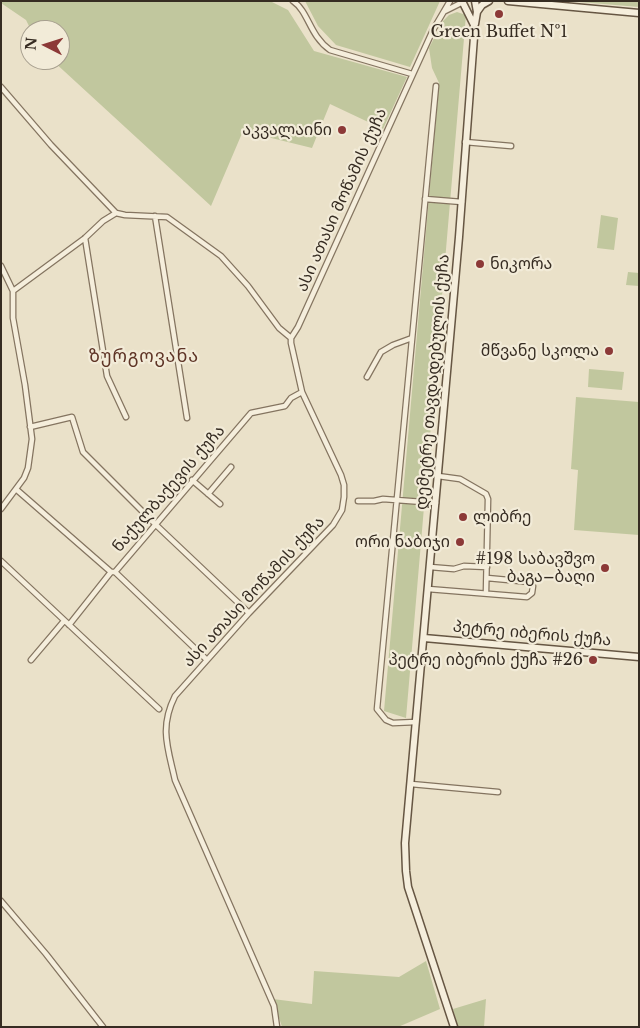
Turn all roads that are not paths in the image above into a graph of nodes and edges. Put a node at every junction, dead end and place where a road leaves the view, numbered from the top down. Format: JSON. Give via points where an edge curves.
{"nodes":[{"id":1,"x":294,"y":1,"type":"edge"},
{"id":2,"x":450,"y":1,"type":"edge"},
{"id":3,"x":475,"y":1,"type":"edge"},
{"id":4,"x":489,"y":1,"type":"edge"},
{"id":5,"x":508,"y":1,"type":"edge"},
{"id":6,"x":461,"y":2,"type":"edge"},
{"id":7,"x":444,"y":11,"type":"junction"},
{"id":8,"x":477,"y":12,"type":"junction"},
{"id":9,"x":639,"y":12,"type":"edge"},
{"id":10,"x":474,"y":25,"type":"junction"},
{"id":11,"x":412,"y":74,"type":"junction"},
{"id":12,"x":436,"y":86,"type":"dead end"},
{"id":13,"x":1,"y":87,"type":"edge"},
{"id":14,"x":465,"y":142,"type":"junction"},
{"id":15,"x":511,"y":146,"type":"dead end"},
{"id":16,"x":425,"y":199,"type":"junction"},
{"id":17,"x":462,"y":202,"type":"junction"},
{"id":18,"x":116,"y":213,"type":"junction"},
{"id":19,"x":155,"y":216,"type":"junction"},
{"id":20,"x":85,"y":238,"type":"junction"},
{"id":21,"x":1,"y":266,"type":"edge"},
{"id":22,"x":13,"y":291,"type":"junction"},
{"id":23,"x":291,"y":338,"type":"junction"},
{"id":24,"x":412,"y":338,"type":"junction"},
{"id":25,"x":367,"y":377,"type":"dead end"},
{"id":26,"x":302,"y":392,"type":"junction"},
{"id":27,"x":126,"y":416,"type":"dead end"},
{"id":28,"x":186,"y":418,"type":"dead end"},
{"id":29,"x":30,"y":427,"type":"junction"},
{"id":30,"x":231,"y":467,"type":"dead end"},
{"id":31,"x":438,"y":476,"type":"junction"},
{"id":32,"x":192,"y":480,"type":"junction"},
{"id":33,"x":17,"y":490,"type":"junction"},
{"id":34,"x":208,"y":494,"type":"junction"},
{"id":35,"x":396,"y":500,"type":"junction"},
{"id":36,"x":358,"y":501,"type":"dead end"},
{"id":37,"x":436,"y":503,"type":"junction"},
{"id":38,"x":220,"y":504,"type":"dead end"},
{"id":39,"x":1,"y":509,"type":"edge"},
{"id":40,"x":155,"y":524,"type":"junction"},
{"id":41,"x":1,"y":561,"type":"edge"},
{"id":42,"x":430,"y":567,"type":"junction"},
{"id":43,"x":487,"y":567,"type":"junction"},
{"id":44,"x":113,"y":572,"type":"junction"},
{"id":45,"x":487,"y":578,"type":"junction"},
{"id":46,"x":428,"y":589,"type":"junction"},
{"id":47,"x":486,"y":593,"type":"junction"},
{"id":48,"x":249,"y":613,"type":"junction"},
{"id":49,"x":64,"y":621,"type":"junction"},
{"id":50,"x":69,"y":624,"type":"junction"},
{"id":51,"x":424,"y":638,"type":"junction"},
{"id":52,"x":639,"y":657,"type":"edge"},
{"id":53,"x":31,"y":660,"type":"dead end"},
{"id":54,"x":207,"y":660,"type":"junction"},
{"id":55,"x":159,"y":709,"type":"dead end"},
{"id":56,"x":416,"y":722,"type":"junction"},
{"id":57,"x":411,"y":784,"type":"junction"},
{"id":58,"x":498,"y":792,"type":"dead end"},
{"id":59,"x":1,"y":901,"type":"edge"},
{"id":60,"x":103,"y":1027,"type":"edge"},
{"id":61,"x":277,"y":1027,"type":"edge"},
{"id":62,"x":454,"y":1027,"type":"edge"}],
"edges":[{"from":1,"to":11,"type":"street","via":[[314,34],[330,50]]},
{"from":2,"to":7,"type":"street","name":"ასი ათასი მოწამის ქუჩა"},
{"from":3,"to":6,"type":"main road"},
{"from":3,"to":8,"type":"main road"},
{"from":4,"to":8,"type":"main road"},
{"from":5,"to":9,"type":"main road"},
{"from":6,"to":7,"type":"street"},
{"from":6,"to":10,"type":"main road"},
{"from":7,"to":11,"type":"street","name":"ასი ათასი მოწამის ქუჩა"},
{"from":8,"to":10,"type":"main road","name":"დემეტრე თავდადებულის ქუჩა"},
{"from":10,"to":14,"type":"main road","name":"დემეტრე თავდადებულის ქუჩა"},
{"from":11,"to":23,"type":"street","name":"ასი ათასი მოწამის ქუჩა"},
{"from":12,"to":16,"type":"street","name":"დემეტრე თავდადებულის ქუჩა"},
{"from":13,"to":18,"type":"street"},
{"from":14,"to":15,"type":"street"},
{"from":14,"to":17,"type":"main road","name":"დემეტრე თავდადებულის ქუჩა"},
{"from":16,"to":17,"type":"street"},
{"from":16,"to":24,"type":"street","name":"დემეტრე თავდადებულის ქუჩა"},
{"from":17,"to":31,"type":"main road","name":"დემეტრე თავდადებულის ქუჩა"},
{"from":18,"to":19,"type":"street"},
{"from":18,"to":20,"type":"street"},
{"from":19,"to":23,"type":"street","via":[[167,217],[221,256],[279,328]]},
{"from":19,"to":28,"type":"street"},
{"from":20,"to":22,"type":"street"},
{"from":20,"to":27,"type":"street","via":[[107,376]]},
{"from":21,"to":22,"type":"street"},
{"from":22,"to":29,"type":"street","via":[[13,318]]},
{"from":23,"to":26,"type":"street","name":"ასი ათასი მოწამის ქუჩა"},
{"from":24,"to":25,"type":"street","via":[[381,352]]},
{"from":24,"to":35,"type":"street","name":"დემეტრე თავდადებულის ქუჩა"},
{"from":26,"to":32,"type":"street","name":"ნაქულბაქევის ქუჩა","via":[[285,406],[251,413]]},
{"from":26,"to":48,"type":"street","name":"ასი ათასი მოწამის ქუჩა","via":[[341,476],[342,510],[333,525]]},
{"from":29,"to":33,"type":"street","via":[[32,444],[28,468]]},
{"from":29,"to":40,"type":"street","via":[[72,417],[83,452]]},
{"from":30,"to":34,"type":"street"},
{"from":31,"to":37,"type":"main road","name":"დემეტრე თავდადებულის ქუჩა"},
{"from":31,"to":43,"type":"street","via":[[460,479],[486,494]]},
{"from":32,"to":34,"type":"street"},
{"from":32,"to":40,"type":"street","name":"ნაქულბაქევის ქუჩა"},
{"from":33,"to":39,"type":"street"},
{"from":33,"to":44,"type":"street"},
{"from":34,"to":38,"type":"street"},
{"from":35,"to":36,"type":"street"},
{"from":35,"to":37,"type":"street"},
{"from":35,"to":56,"type":"street","name":"დემეტრე თავდადებულის ქუჩა","via":[[377,709],[393,723]]},
{"from":37,"to":42,"type":"main road","name":"დემეტრე თავდადებულის ქუჩა"},
{"from":40,"to":44,"type":"street","name":"ნაქულბაქევის ქუჩა"},
{"from":40,"to":48,"type":"street"},
{"from":41,"to":49,"type":"street"},
{"from":42,"to":43,"type":"street"},
{"from":42,"to":46,"type":"main road","name":"დემეტრე თავდადებულის ქუჩა"},
{"from":43,"to":45,"type":"street"},
{"from":44,"to":50,"type":"street","name":"ნაქულბაქევის ქუჩა"},
{"from":44,"to":54,"type":"street"},
{"from":45,"to":47,"type":"street"},
{"from":45,"to":47,"type":"street","via":[[529,582],[533,586],[531,595],[527,597]]},
{"from":46,"to":47,"type":"street"},
{"from":46,"to":51,"type":"main road","name":"დემეტრე თავდადებულის ქუჩა"},
{"from":48,"to":54,"type":"street","name":"ასი ათასი მოწამის ქუჩა"},
{"from":49,"to":50,"type":"street"},
{"from":49,"to":53,"type":"street"},
{"from":50,"to":55,"type":"street"},
{"from":51,"to":52,"type":"main road","name":"პეტრე იბერის ქუჩა"},
{"from":51,"to":56,"type":"main road","name":"დემეტრე თავდადებულის ქუჩა"},
{"from":54,"to":61,"type":"street","name":"ასი ათასი მოწამის ქუჩა","via":[[175,696],[168,712],[167,745],[175,780],[274,1006]]},
{"from":56,"to":57,"type":"main road","name":"დემეტრე თავდადებულის ქუჩა"},
{"from":57,"to":58,"type":"street"},
{"from":57,"to":62,"type":"main road","name":"დემეტრე თავდადებულის ქუჩა","via":[[405,843],[408,886]]},
{"from":59,"to":60,"type":"street"}]}
